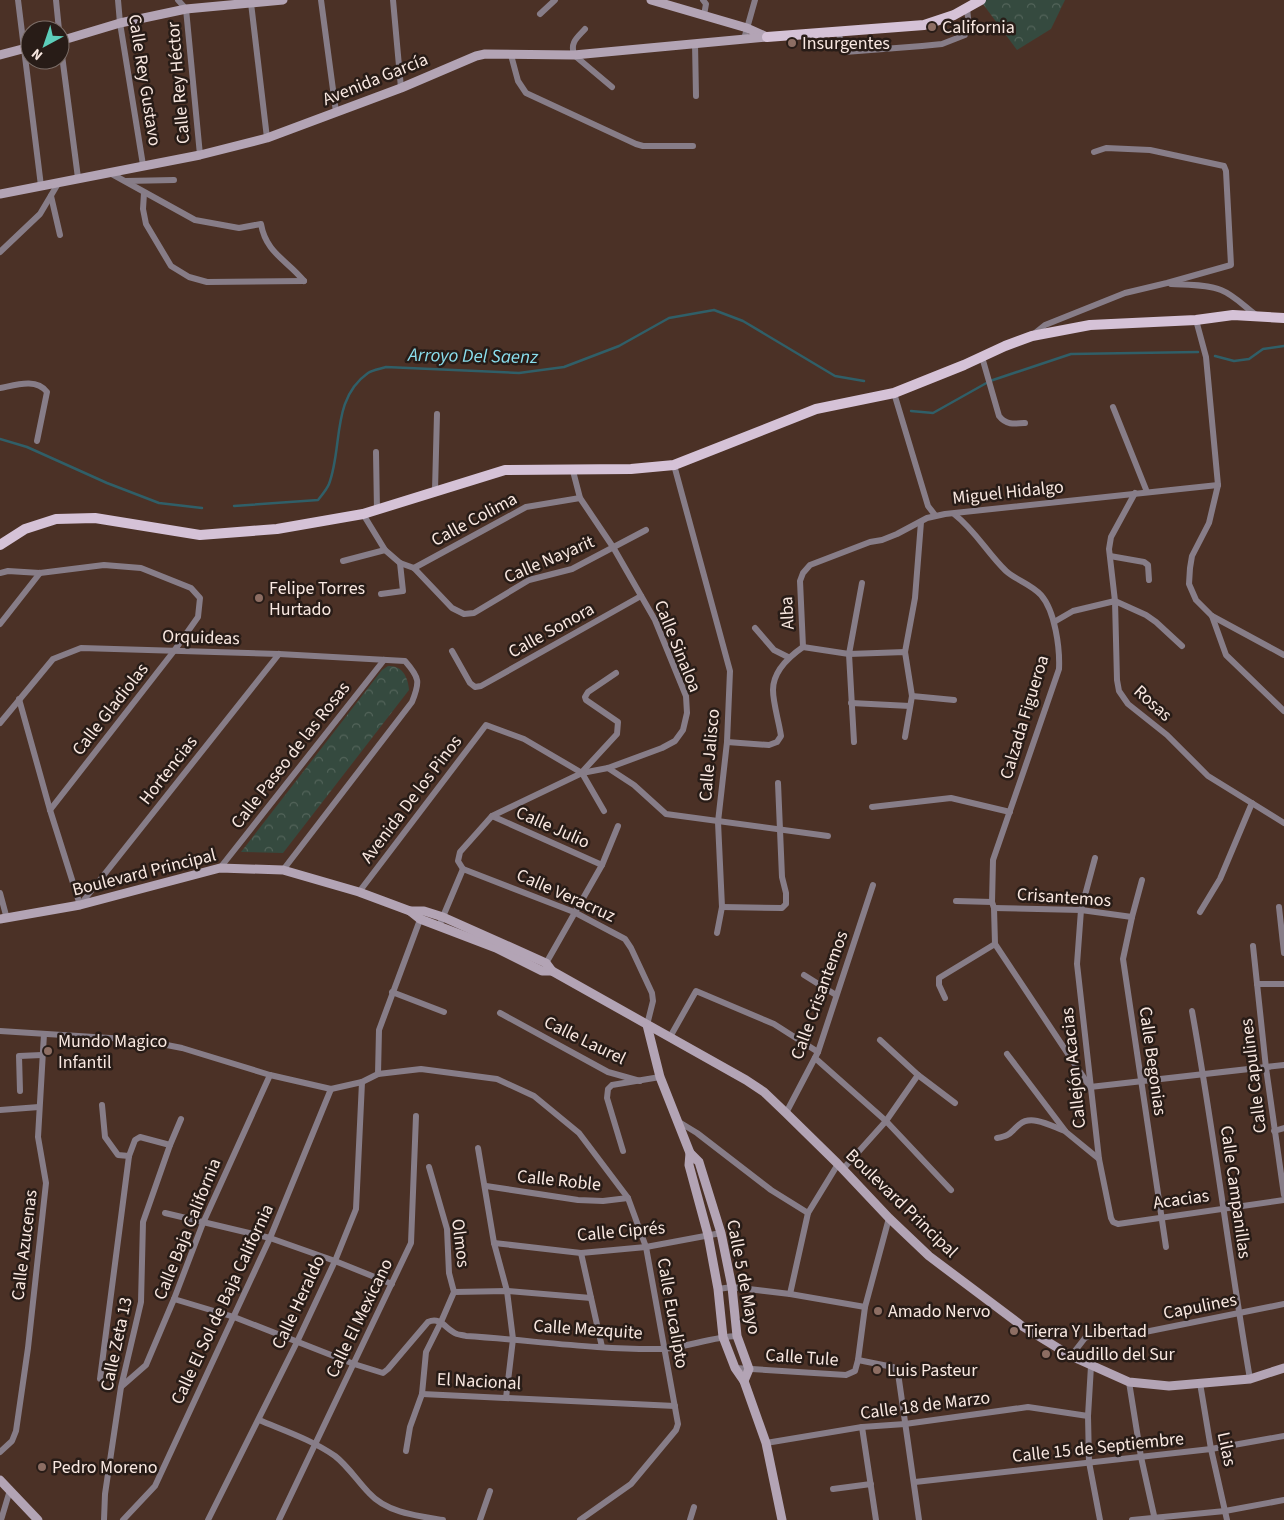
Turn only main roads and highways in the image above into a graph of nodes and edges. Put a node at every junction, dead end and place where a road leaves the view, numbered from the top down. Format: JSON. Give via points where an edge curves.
{"nodes":[{"id":1,"x":975,"y":3,"type":"edge"},
{"id":2,"x":767,"y":37,"type":"road end"},
{"id":3,"x":1284,"y":318,"type":"edge"},
{"id":4,"x":0,"y":545,"type":"edge"}],
"edges":[{"from":1,"to":2,"type":"main road","name":"Avenida García","via":[[947,18],[924,24]]},
{"from":3,"to":4,"type":"main road","via":[[1233,315],[1090,325],[1032,336],[894,393],[816,409],[674,465],[631,470],[505,470],[363,514],[277,530],[200,535],[95,518],[56,519],[25,529]]}]}
